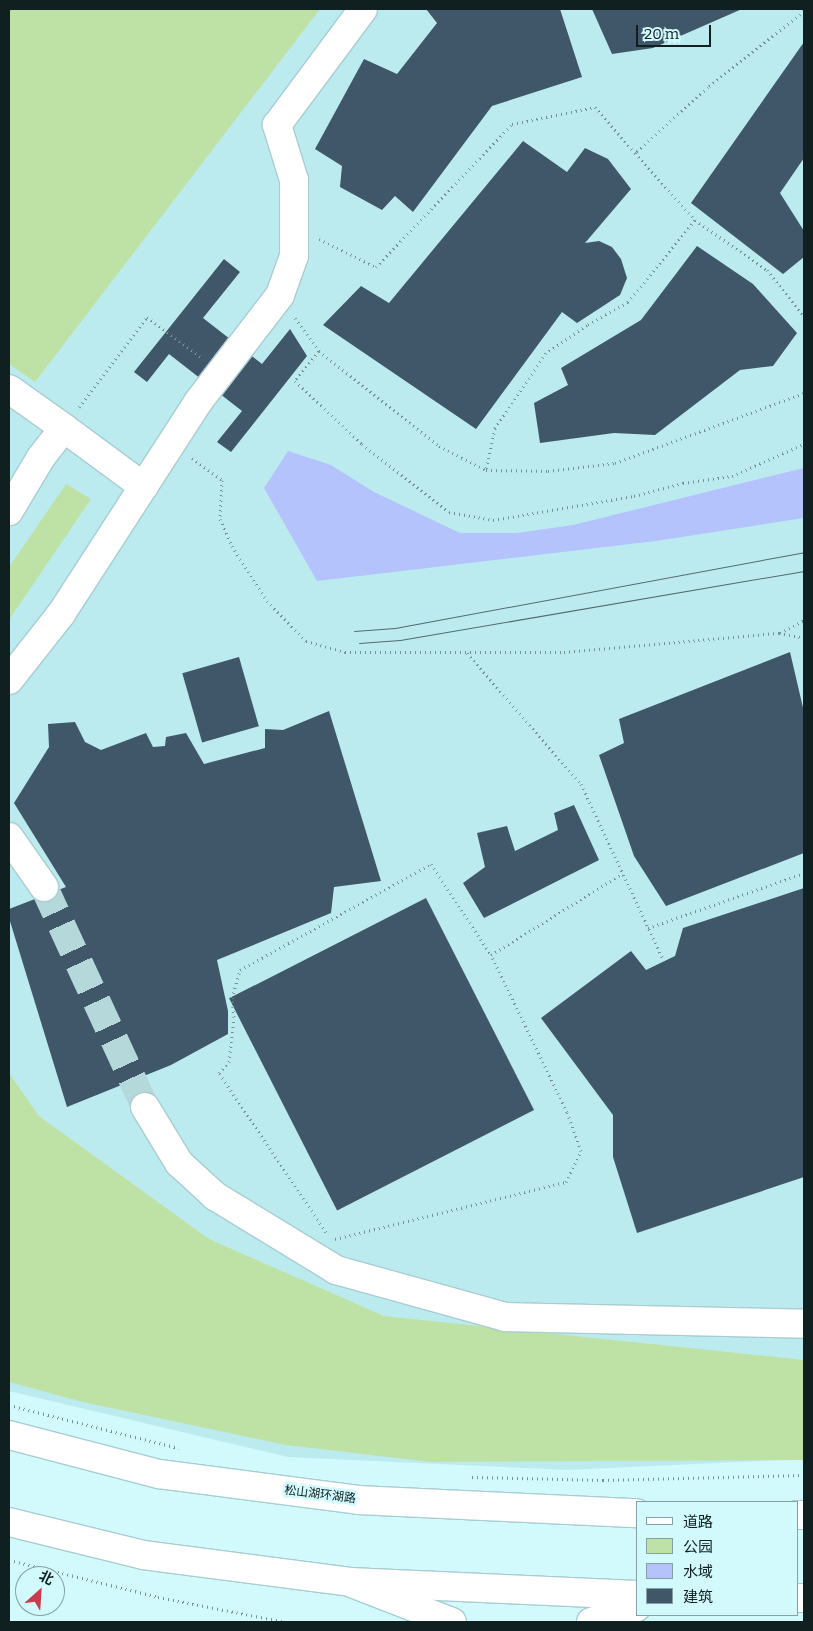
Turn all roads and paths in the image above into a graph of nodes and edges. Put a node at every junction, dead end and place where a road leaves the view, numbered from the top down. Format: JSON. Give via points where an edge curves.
{"nodes":[{"id":1,"x":362,"y":9,"type":"edge"},
{"id":2,"x":804,"y":10,"type":"edge"},
{"id":3,"x":635,"y":153,"type":"junction"},
{"id":4,"x":695,"y":220,"type":"junction"},
{"id":5,"x":294,"y":226,"type":"junction"},
{"id":6,"x":280,"y":295,"type":"junction"},
{"id":7,"x":804,"y":306,"type":"edge"},
{"id":8,"x":803,"y":314,"type":"edge"},
{"id":9,"x":319,"y":351,"type":"junction"},
{"id":10,"x":222,"y":372,"type":"junction"},
{"id":11,"x":9,"y":389,"type":"edge"},
{"id":12,"x":804,"y":393,"type":"edge"},
{"id":13,"x":64,"y":428,"type":"junction"},
{"id":14,"x":174,"y":444,"type":"junction"},
{"id":15,"x":804,"y":444,"type":"edge"},
{"id":16,"x":486,"y":470,"type":"junction"},
{"id":17,"x":144,"y":487,"type":"junction"},
{"id":18,"x":9,"y":511,"type":"edge"},
{"id":19,"x":804,"y":620,"type":"edge"},
{"id":20,"x":779,"y":633,"type":"junction"},
{"id":21,"x":804,"y":638,"type":"edge"},
{"id":22,"x":466,"y":652,"type":"junction"},
{"id":23,"x":9,"y":680,"type":"edge"},
{"id":24,"x":9,"y":837,"type":"edge"},
{"id":25,"x":804,"y":873,"type":"edge"},
{"id":26,"x":623,"y":874,"type":"junction"},
{"id":27,"x":44,"y":887,"type":"tunnel mouth"},
{"id":28,"x":648,"y":928,"type":"junction"},
{"id":29,"x":491,"y":955,"type":"junction"},
{"id":30,"x":664,"y":961,"type":"dead end"},
{"id":31,"x":145,"y":1107,"type":"tunnel mouth"},
{"id":32,"x":804,"y":1324,"type":"edge"},
{"id":33,"x":9,"y":1405,"type":"edge"},
{"id":34,"x":9,"y":1435,"type":"edge"},
{"id":35,"x":180,"y":1448,"type":"dead end"},
{"id":36,"x":804,"y":1475,"type":"edge"},
{"id":37,"x":466,"y":1477,"type":"dead end"},
{"id":38,"x":636,"y":1513,"type":"edge"},
{"id":39,"x":9,"y":1522,"type":"edge"},
{"id":40,"x":9,"y":1560,"type":"edge"},
{"id":41,"x":350,"y":1582,"type":"junction"},
{"id":42,"x":636,"y":1595,"type":"edge"},
{"id":43,"x":636,"y":1607,"type":"edge"},
{"id":44,"x":286,"y":1622,"type":"edge"},
{"id":45,"x":452,"y":1622,"type":"edge"},
{"id":46,"x":591,"y":1622,"type":"edge"}],
"edges":[{"from":1,"to":5,"type":"street","via":[[277,125],[294,180]]},
{"from":2,"to":3,"type":"path"},
{"from":3,"to":4,"type":"path"},
{"from":3,"to":5,"type":"path","via":[[595,107],[512,124],[376,267]]},
{"from":4,"to":8,"type":"path","via":[[767,270]]},
{"from":4,"to":16,"type":"path","via":[[628,302],[546,353],[495,428]]},
{"from":5,"to":6,"type":"street","via":[[294,256]]},
{"from":6,"to":9,"type":"path"},
{"from":6,"to":10,"type":"street"},
{"from":7,"to":8,"type":"path"},
{"from":9,"to":15,"type":"path","via":[[295,381],[362,444],[448,512],[493,520],[634,496],[683,483],[732,476]]},
{"from":9,"to":16,"type":"path","via":[[440,446]]},
{"from":10,"to":13,"type":"path","via":[[147,317]]},
{"from":10,"to":14,"type":"street","via":[[198,402]]},
{"from":11,"to":13,"type":"street"},
{"from":12,"to":16,"type":"path","via":[[615,463],[548,471]]},
{"from":13,"to":17,"type":"street"},
{"from":13,"to":18,"type":"street","via":[[40,459]]},
{"from":14,"to":17,"type":"street"},
{"from":14,"to":22,"type":"path","via":[[222,480],[220,519],[232,546],[267,601],[306,641],[345,652]]},
{"from":17,"to":23,"type":"street","via":[[61,614]]},
{"from":19,"to":20,"type":"path"},
{"from":20,"to":21,"type":"path"},
{"from":20,"to":22,"type":"path","via":[[564,652]]},
{"from":22,"to":26,"type":"path","via":[[582,784]]},
{"from":24,"to":27,"type":"street"},
{"from":25,"to":28,"type":"path"},
{"from":26,"to":28,"type":"path"},
{"from":26,"to":29,"type":"path"},
{"from":28,"to":30,"type":"path"},
{"from":29,"to":29,"type":"path","via":[[582,1150],[566,1182],[331,1240],[219,1072],[229,1062],[234,1018],[232,998],[240,970],[431,864]]},
{"from":31,"to":32,"type":"street","via":[[179,1163],[215,1196],[336,1270],[505,1316]]},
{"from":33,"to":35,"type":"path"},
{"from":34,"to":38,"type":"street","name":"松山湖环湖路","via":[[158,1474],[358,1500]]},
{"from":36,"to":37,"type":"path","via":[[603,1480]]},
{"from":39,"to":41,"type":"street","via":[[143,1555]]},
{"from":40,"to":44,"type":"path","via":[[158,1597]]},
{"from":41,"to":42,"type":"street"},
{"from":41,"to":45,"type":"street"},
{"from":43,"to":46,"type":"street"}]}
